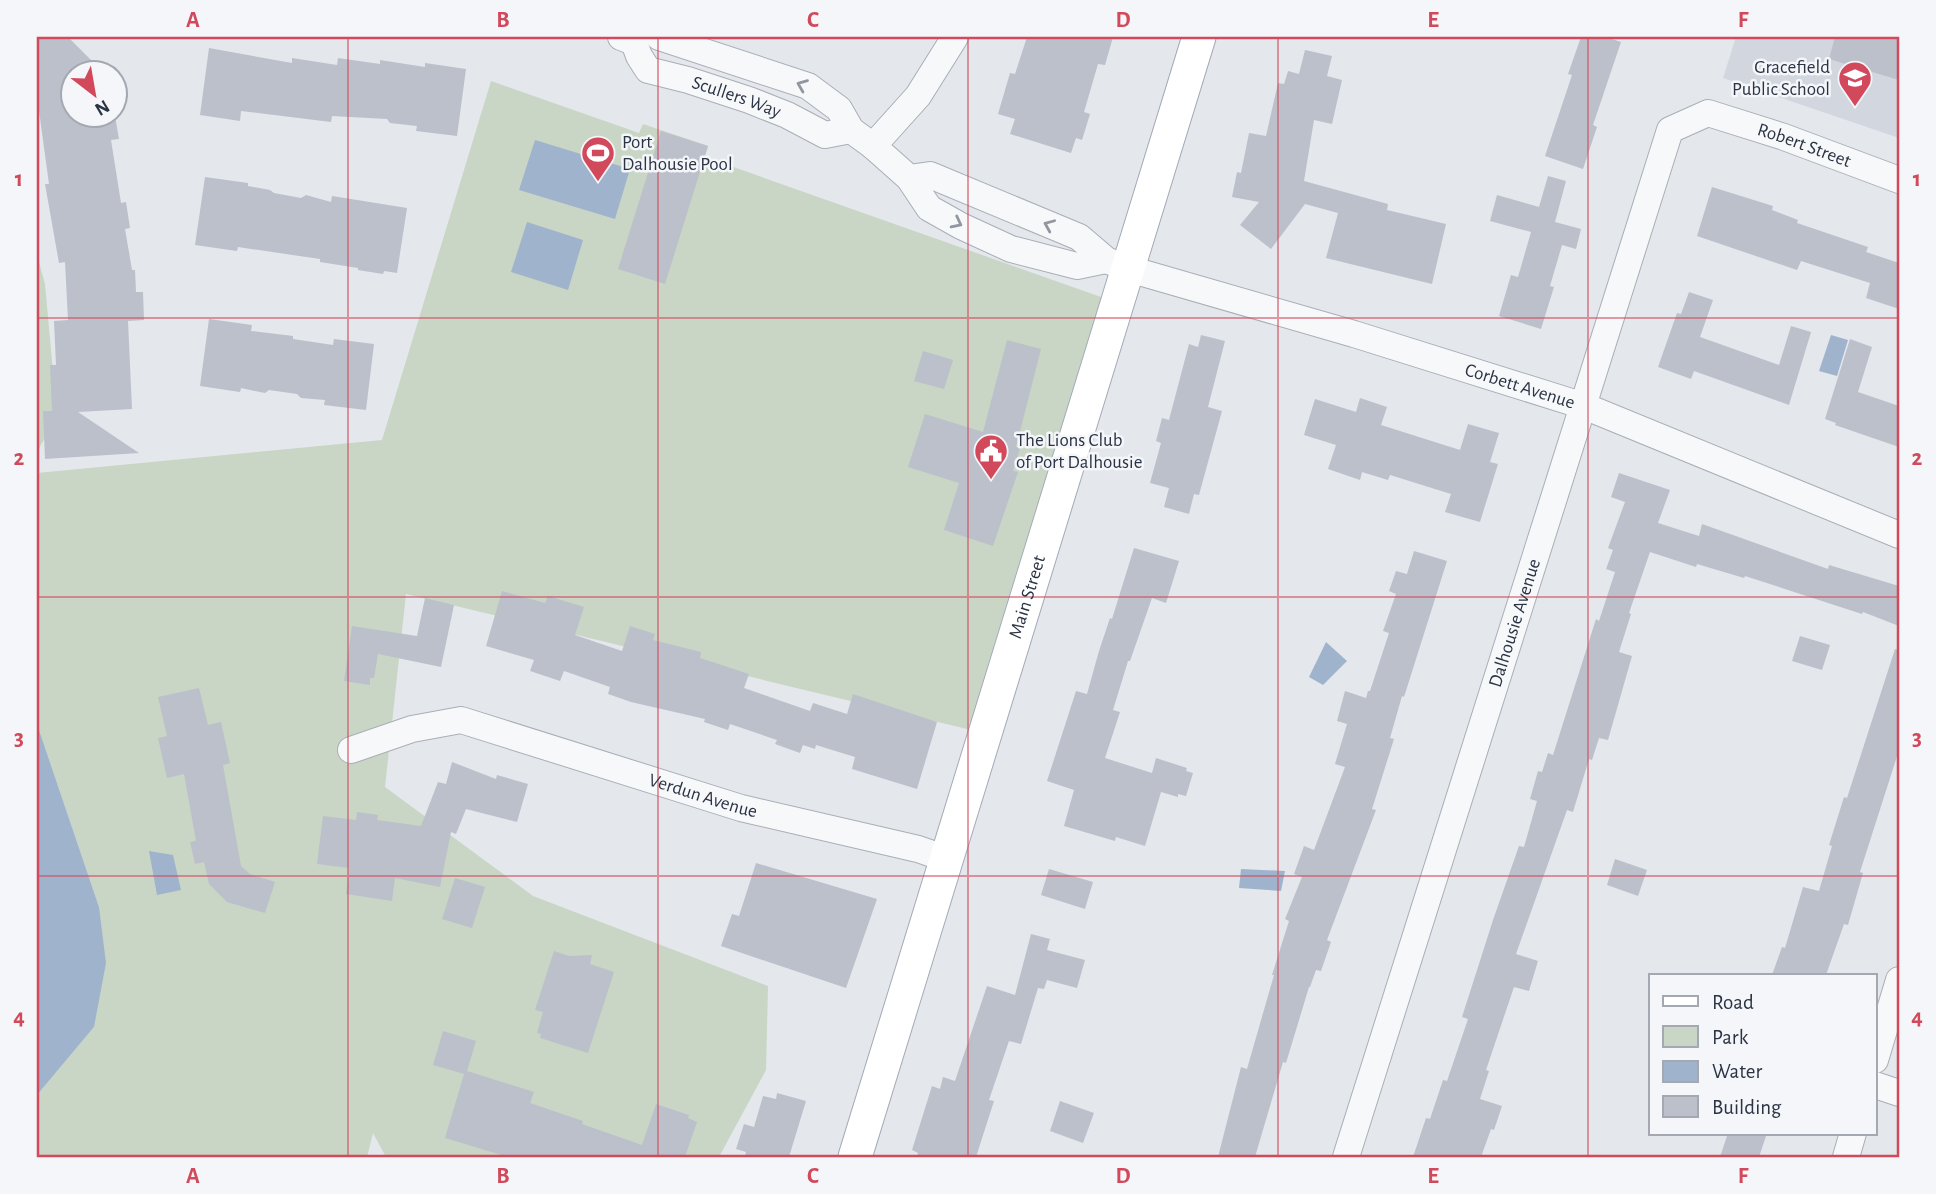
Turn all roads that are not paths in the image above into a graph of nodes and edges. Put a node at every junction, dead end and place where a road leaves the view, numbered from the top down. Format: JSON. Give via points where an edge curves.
{"nodes":[{"id":1,"x":955,"y":37,"type":"edge"},
{"id":2,"x":1199,"y":37,"type":"edge"},
{"id":3,"x":640,"y":38,"type":"edge"},
{"id":4,"x":1708,"y":113,"type":"joint"},
{"id":5,"x":851,"y":130,"type":"junction"},
{"id":6,"x":873,"y":146,"type":"junction"},
{"id":7,"x":909,"y":178,"type":"junction"},
{"id":8,"x":1899,"y":180,"type":"edge"},
{"id":9,"x":1118,"y":264,"type":"junction"},
{"id":10,"x":1584,"y":406,"type":"junction"},
{"id":11,"x":1899,"y":535,"type":"edge"},
{"id":12,"x":351,"y":750,"type":"dead end"},
{"id":13,"x":947,"y":859,"type":"junction"},
{"id":14,"x":1899,"y":980,"type":"edge"},
{"id":15,"x":1876,"y":1057,"type":"edge"},
{"id":16,"x":1876,"y":1085,"type":"edge"},
{"id":17,"x":1899,"y":1093,"type":"edge"},
{"id":18,"x":1853,"y":1134,"type":"edge"},
{"id":19,"x":855,"y":1157,"type":"edge"},
{"id":20,"x":1346,"y":1157,"type":"edge"},
{"id":21,"x":1846,"y":1157,"type":"edge"}],
"edges":[{"from":1,"to":6,"type":"street","via":[[918,96]]},
{"from":2,"to":9,"type":"main road","name":"Main Street"},
{"from":5,"to":3,"type":"street","name":"Scullers Way","one_way":true,"via":[[839,109],[808,86]]},
{"from":3,"to":5,"type":"street","name":"Scullers Way","via":[[639,56],[648,70],[749,100],[825,135]]},
{"from":4,"to":8,"type":"street","name":"Robert Street"},
{"from":4,"to":10,"type":"street","name":"Dalhousie Avenue","via":[[1670,130]]},
{"from":5,"to":6,"type":"street","name":"Scullers Way"},
{"from":6,"to":7,"type":"street","name":"Scullers Way"},
{"from":9,"to":7,"type":"street","one_way":true,"via":[[1079,237],[943,180],[930,175]]},
{"from":7,"to":9,"type":"street","name":"Scullers Way","one_way":true,"via":[[929,208],[1012,249],[1077,266]]},
{"from":9,"to":10,"type":"street","name":"Corbett Avenue"},
{"from":9,"to":13,"type":"main road","name":"Main Street"},
{"from":10,"to":11,"type":"street","name":"Corbett Avenue"},
{"from":10,"to":20,"type":"street","name":"Dalhousie Avenue"},
{"from":12,"to":13,"type":"street","name":"Verdun Avenue","via":[[412,729],[461,720],[741,808]]},
{"from":13,"to":19,"type":"main road","name":"Main Street"},
{"from":14,"to":15,"type":"street"},
{"from":16,"to":17,"type":"street"},
{"from":18,"to":21,"type":"street"}]}
